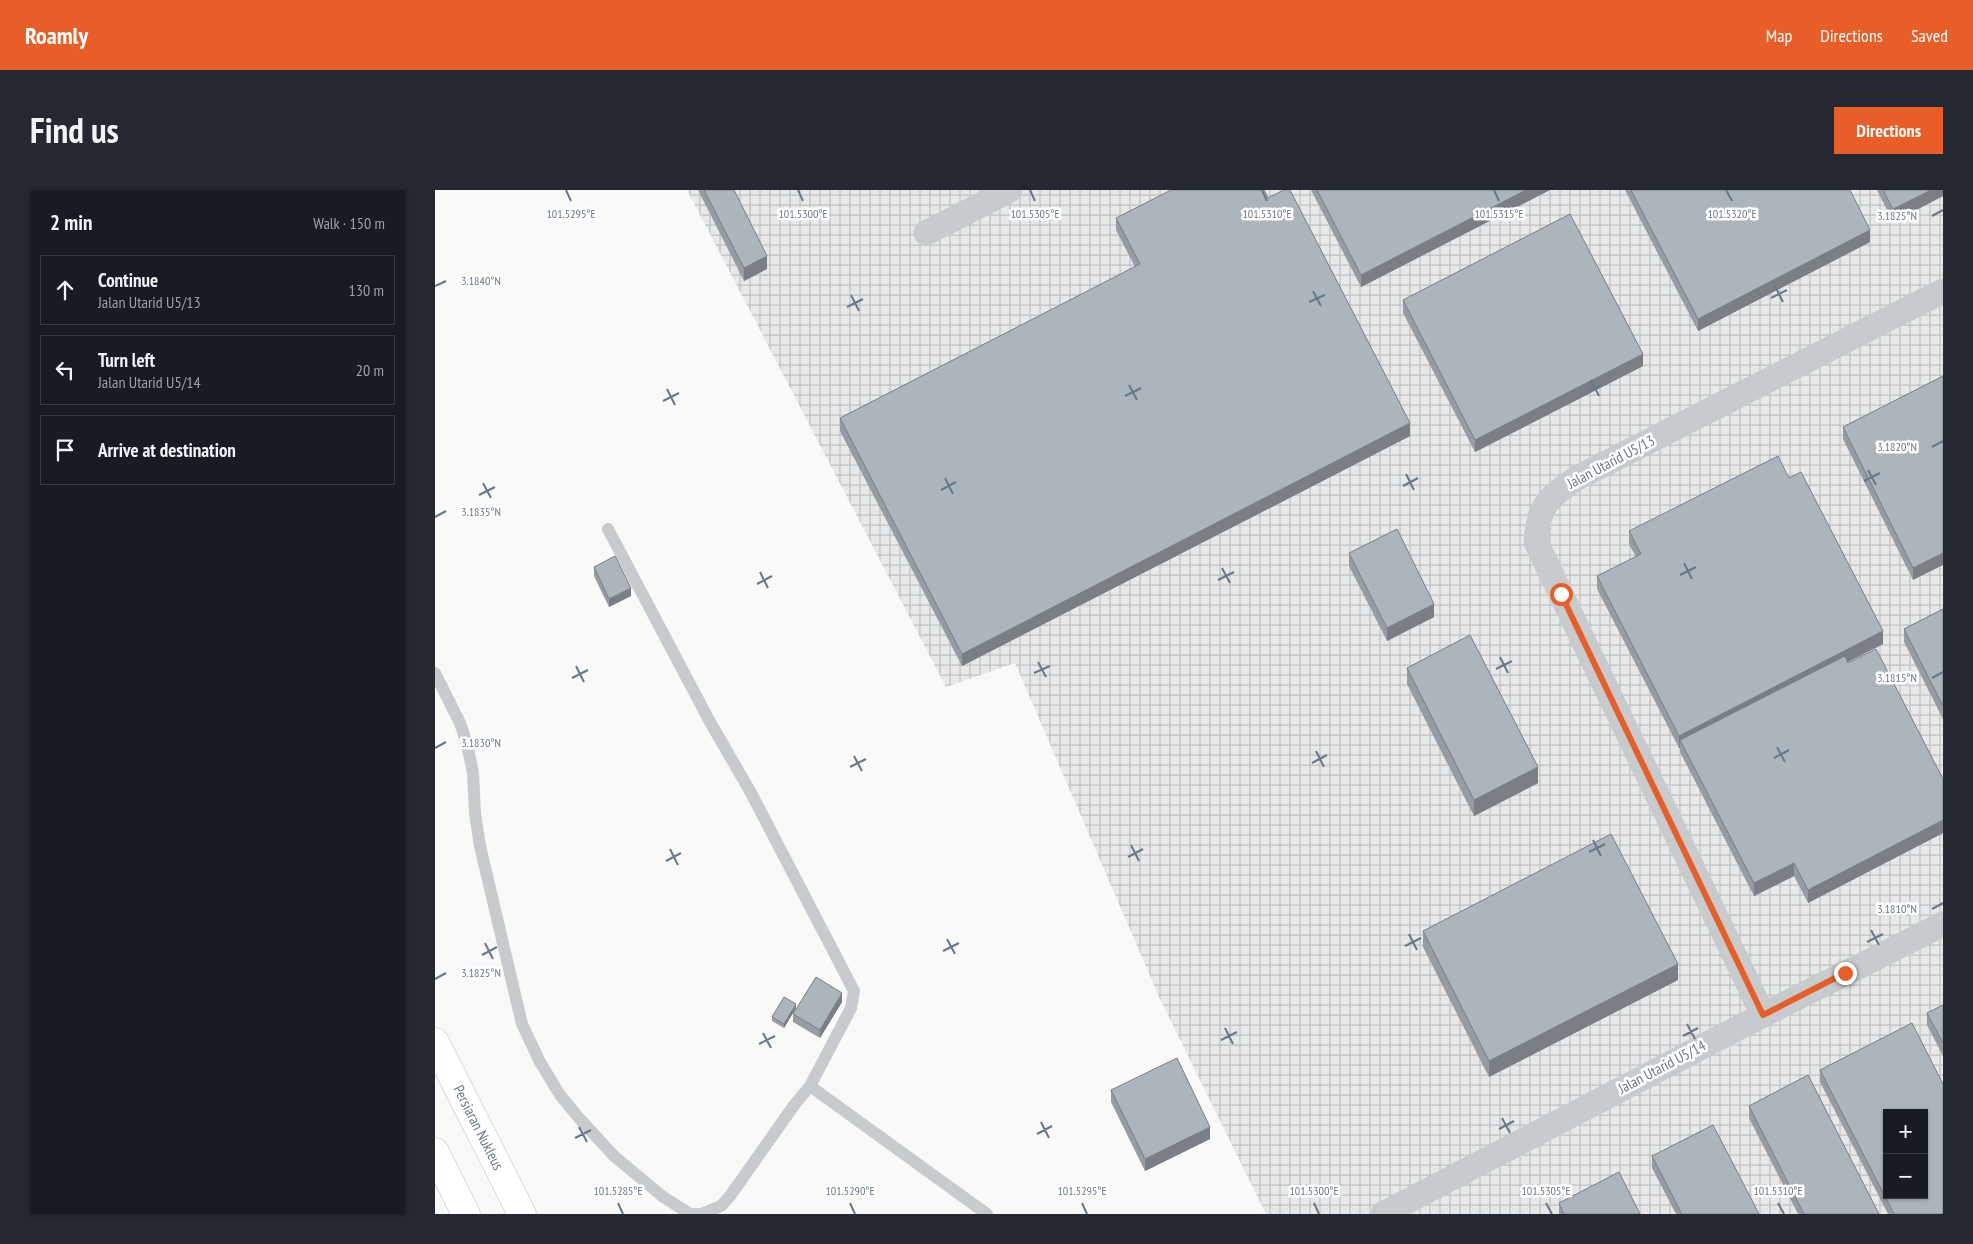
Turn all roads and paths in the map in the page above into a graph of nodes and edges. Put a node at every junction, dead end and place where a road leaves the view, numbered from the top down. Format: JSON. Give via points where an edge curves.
{"nodes":[{"id":1,"x":1010,"y":190,"type":"edge"},
{"id":2,"x":926,"y":233,"type":"dead end"},
{"id":3,"x":1943,"y":291,"type":"edge"},
{"id":4,"x":608,"y":529,"type":"dead end"},
{"id":5,"x":435,"y":673,"type":"edge"},
{"id":6,"x":1943,"y":924,"type":"edge"},
{"id":7,"x":1763,"y":1015,"type":"junction"},
{"id":8,"x":435,"y":1042,"type":"edge"},
{"id":9,"x":811,"y":1086,"type":"junction"},
{"id":10,"x":435,"y":1152,"type":"edge"},
{"id":11,"x":466,"y":1214,"type":"edge"},
{"id":12,"x":522,"y":1214,"type":"edge"},
{"id":13,"x":987,"y":1214,"type":"edge"},
{"id":14,"x":1383,"y":1214,"type":"edge"}],
"edges":[{"from":1,"to":2,"type":"street"},
{"from":3,"to":7,"type":"street","name":"Jalan Utarid U5/13","via":[[1577,478],[1550,498],[1538,518],[1536,542]]},
{"from":4,"to":9,"type":"lane","via":[[854,991],[851,1008]]},
{"from":5,"to":9,"type":"lane","via":[[461,723],[467,744],[480,846],[522,1024],[545,1070],[579,1118],[614,1156],[662,1196],[690,1214],[701,1214],[721,1206],[730,1196]]},
{"from":6,"to":7,"type":"street","name":"Jalan Utarid U5/14"},
{"from":7,"to":14,"type":"street","name":"Jalan Utarid U5/14"},
{"from":8,"to":12,"type":"street","name":"Persiaran Nukleus"},
{"from":9,"to":13,"type":"lane"},
{"from":10,"to":11,"type":"street"}]}
